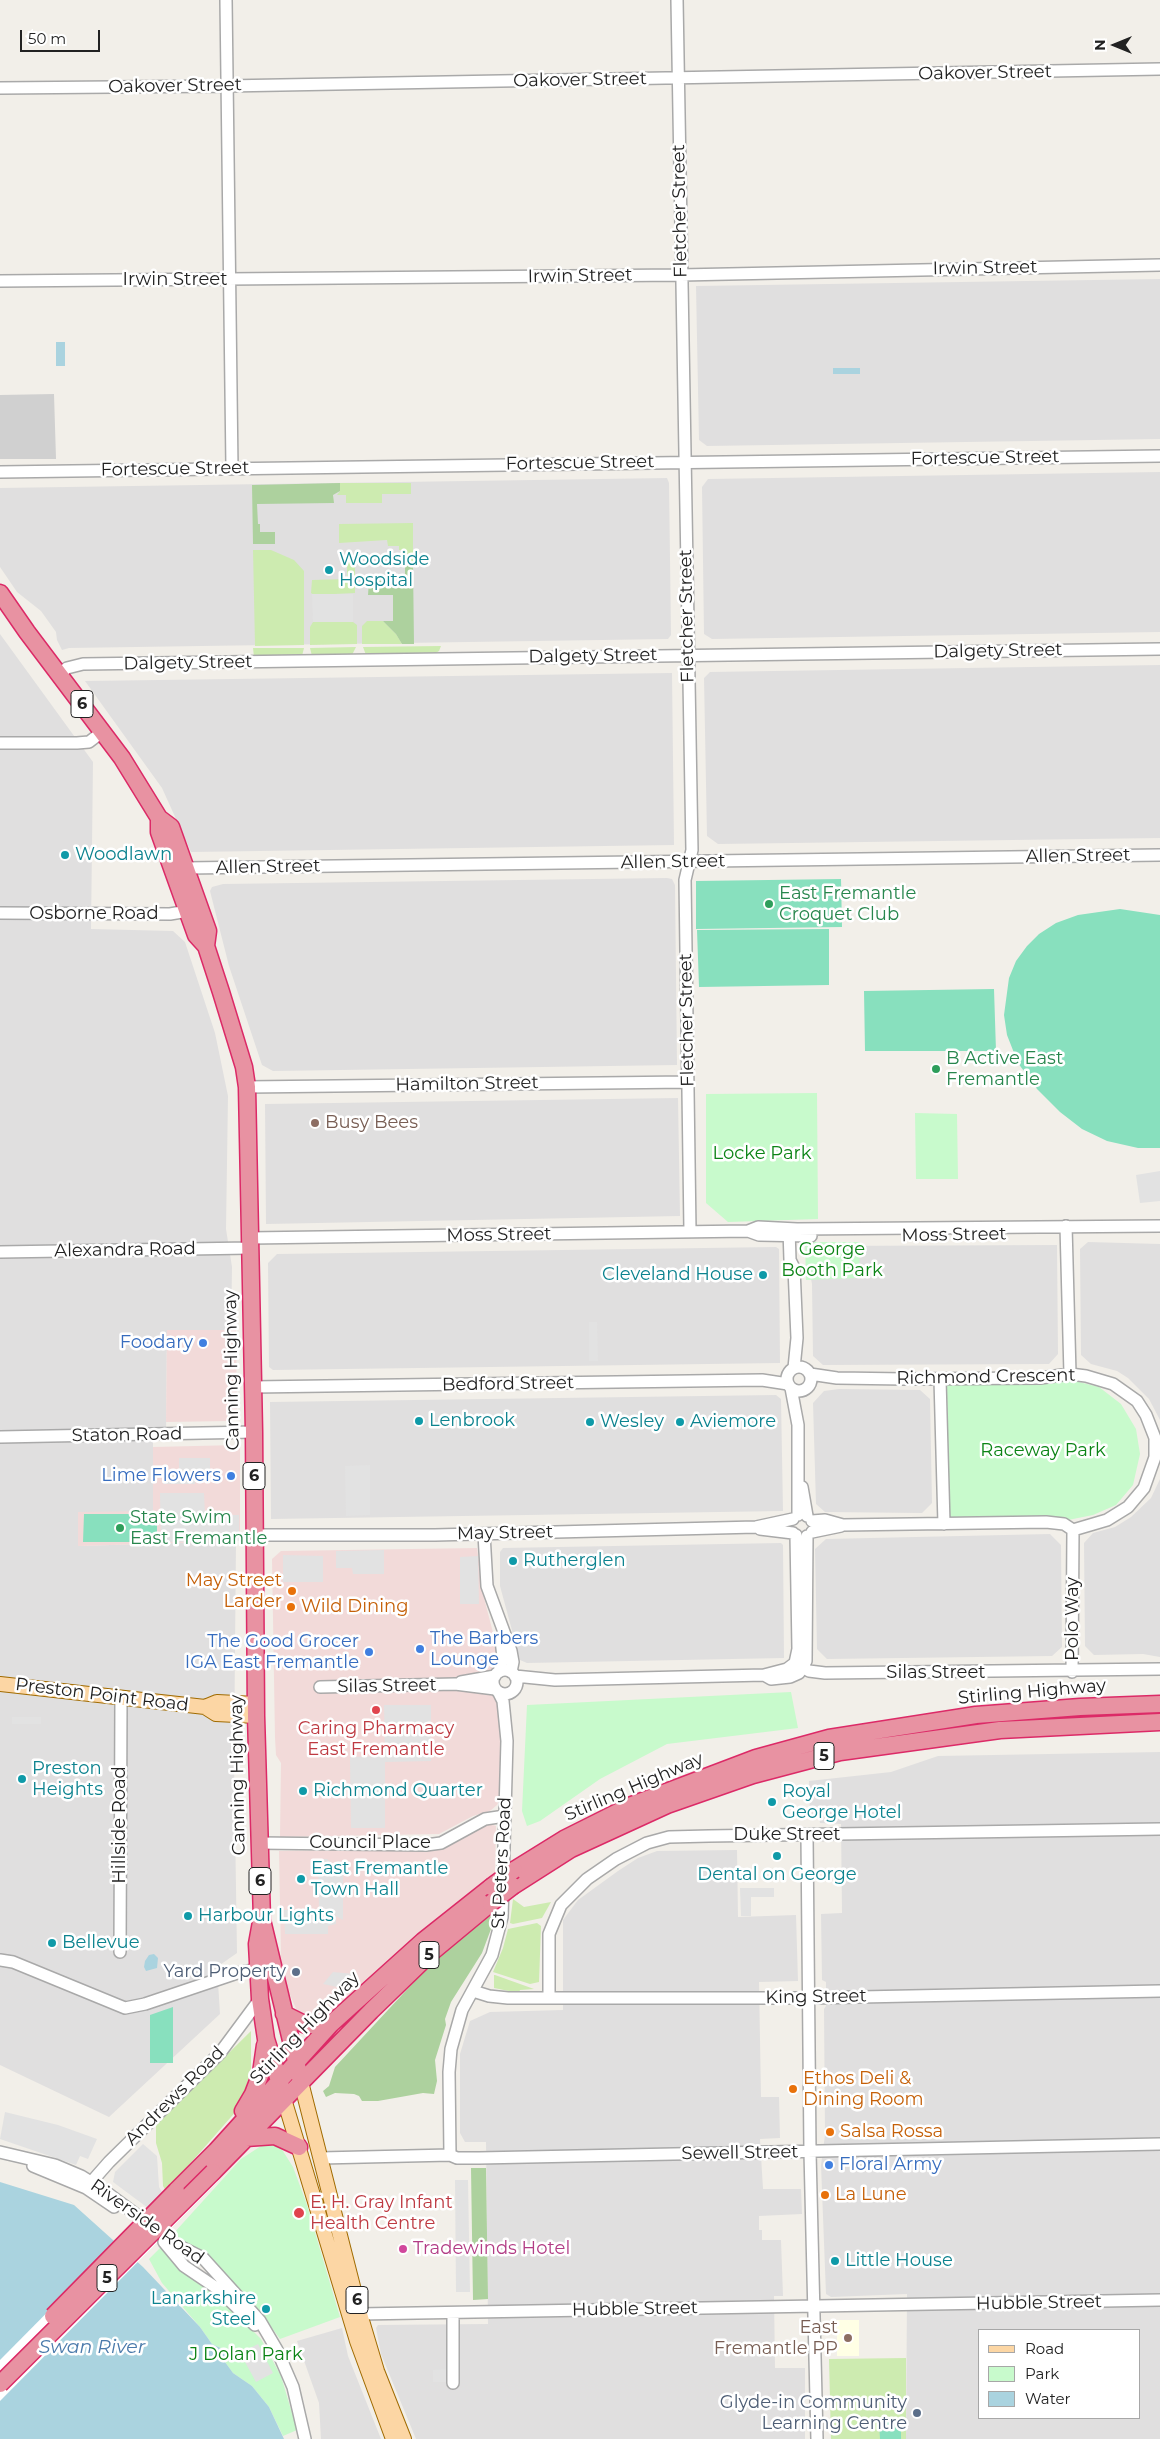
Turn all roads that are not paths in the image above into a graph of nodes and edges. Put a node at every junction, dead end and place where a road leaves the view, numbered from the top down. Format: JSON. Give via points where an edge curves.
{"nodes":[{"id":1,"x":226,"y":0,"type":"edge"},
{"id":2,"x":677,"y":0,"type":"edge"},
{"id":3,"x":1160,"y":70,"type":"edge"},
{"id":4,"x":678,"y":78,"type":"junction"},
{"id":5,"x":226,"y":86,"type":"junction"},
{"id":6,"x":0,"y":88,"type":"edge"},
{"id":7,"x":1160,"y":264,"type":"edge"},
{"id":8,"x":680,"y":275,"type":"junction"},
{"id":9,"x":231,"y":280,"type":"junction"},
{"id":10,"x":0,"y":281,"type":"edge"},
{"id":11,"x":1160,"y":456,"type":"edge"},
{"id":12,"x":685,"y":462,"type":"junction"},
{"id":13,"x":232,"y":468,"type":"junction"},
{"id":14,"x":0,"y":472,"type":"edge"},
{"id":15,"x":0,"y":593,"type":"edge"},
{"id":16,"x":1160,"y":650,"type":"edge"},
{"id":17,"x":688,"y":654,"type":"junction"},
{"id":18,"x":59,"y":674,"type":"junction"},
{"id":19,"x":102,"y":732,"type":"junction"},
{"id":20,"x":0,"y":743,"type":"edge"},
{"id":21,"x":159,"y":818,"type":"junction"},
{"id":22,"x":1160,"y":855,"type":"edge"},
{"id":23,"x":689,"y":861,"type":"junction"},
{"id":24,"x":186,"y":868,"type":"junction"},
{"id":25,"x":188,"y":911,"type":"junction"},
{"id":26,"x":0,"y":913,"type":"edge"},
{"id":27,"x":206,"y":946,"type":"junction"},
{"id":28,"x":688,"y":1082,"type":"junction"},
{"id":29,"x":247,"y":1087,"type":"junction"},
{"id":30,"x":1160,"y":1226,"type":"edge"},
{"id":31,"x":1066,"y":1230,"type":"junction"},
{"id":32,"x":690,"y":1231,"type":"junction"},
{"id":33,"x":793,"y":1232,"type":"junction"},
{"id":34,"x":1160,"y":1232,"type":"edge"},
{"id":35,"x":250,"y":1243,"type":"junction"},
{"id":36,"x":0,"y":1252,"type":"edge"},
{"id":37,"x":797,"y":1338,"type":"junction"},
{"id":38,"x":1070,"y":1374,"type":"junction"},
{"id":39,"x":790,"y":1378,"type":"junction"},
{"id":40,"x":940,"y":1379,"type":"junction"},
{"id":41,"x":808,"y":1380,"type":"junction"},
{"id":42,"x":253,"y":1387,"type":"junction"},
{"id":43,"x":798,"y":1425,"type":"junction"},
{"id":44,"x":254,"y":1432,"type":"junction"},
{"id":45,"x":0,"y":1437,"type":"edge"},
{"id":46,"x":1157,"y":1448,"type":"edge"},
{"id":47,"x":944,"y":1524,"type":"junction"},
{"id":48,"x":802,"y":1526,"type":"junction"},
{"id":49,"x":488,"y":1534,"type":"junction"},
{"id":50,"x":1070,"y":1534,"type":"junction"},
{"id":51,"x":254,"y":1535,"type":"junction"},
{"id":52,"x":799,"y":1666,"type":"junction"},
{"id":53,"x":1160,"y":1669,"type":"edge"},
{"id":54,"x":1072,"y":1672,"type":"junction"},
{"id":55,"x":505,"y":1674,"type":"junction"},
{"id":56,"x":555,"y":1680,"type":"junction"},
{"id":57,"x":0,"y":1684,"type":"edge"},
{"id":58,"x":455,"y":1684,"type":"junction"},
{"id":59,"x":320,"y":1687,"type":"dead end"},
{"id":60,"x":497,"y":1691,"type":"junction"},
{"id":61,"x":513,"y":1691,"type":"junction"},
{"id":62,"x":122,"y":1698,"type":"junction"},
{"id":63,"x":1160,"y":1704,"type":"edge"},
{"id":64,"x":256,"y":1710,"type":"junction"},
{"id":65,"x":1160,"y":1722,"type":"edge"},
{"id":66,"x":507,"y":1741,"type":"junction"},
{"id":67,"x":505,"y":1816,"type":"junction"},
{"id":68,"x":1160,"y":1829,"type":"edge"},
{"id":69,"x":808,"y":1836,"type":"junction"},
{"id":70,"x":259,"y":1842,"type":"junction"},
{"id":71,"x":491,"y":1895,"type":"junction"},
{"id":72,"x":262,"y":1920,"type":"junction"},
{"id":73,"x":120,"y":1952,"type":"dead end"},
{"id":74,"x":0,"y":1960,"type":"edge"},
{"id":75,"x":257,"y":1969,"type":"junction"},
{"id":76,"x":472,"y":1991,"type":"junction"},
{"id":77,"x":1160,"y":1991,"type":"edge"},
{"id":78,"x":549,"y":1997,"type":"junction"},
{"id":79,"x":810,"y":1998,"type":"junction"},
{"id":80,"x":260,"y":1999,"type":"junction"},
{"id":81,"x":284,"y":2014,"type":"junction"},
{"id":82,"x":331,"y":2024,"type":"junction"},
{"id":83,"x":266,"y":2038,"type":"junction"},
{"id":84,"x":296,"y":2062,"type":"junction"},
{"id":85,"x":279,"y":2081,"type":"junction"},
{"id":86,"x":301,"y":2082,"type":"junction"},
{"id":87,"x":284,"y":2099,"type":"junction"},
{"id":88,"x":241,"y":2134,"type":"junction"},
{"id":89,"x":1160,"y":2144,"type":"edge"},
{"id":90,"x":299,"y":2148,"type":"junction"},
{"id":91,"x":0,"y":2152,"type":"edge"},
{"id":92,"x":810,"y":2152,"type":"junction"},
{"id":93,"x":453,"y":2157,"type":"junction"},
{"id":94,"x":0,"y":2158,"type":"edge"},
{"id":95,"x":321,"y":2158,"type":"junction"},
{"id":96,"x":209,"y":2167,"type":"junction"},
{"id":97,"x":89,"y":2185,"type":"junction"},
{"id":98,"x":1160,"y":2300,"type":"edge"},
{"id":99,"x":813,"y":2307,"type":"junction"},
{"id":100,"x":453,"y":2313,"type":"junction"},
{"id":101,"x":355,"y":2316,"type":"junction"},
{"id":102,"x":266,"y":2334,"type":"junction"},
{"id":103,"x":0,"y":2369,"type":"edge"},
{"id":104,"x":453,"y":2383,"type":"dead end"},
{"id":105,"x":0,"y":2384,"type":"edge"},
{"id":106,"x":305,"y":2439,"type":"edge"},
{"id":107,"x":392,"y":2439,"type":"edge"},
{"id":108,"x":404,"y":2439,"type":"edge"},
{"id":109,"x":817,"y":2439,"type":"edge"}],
"edges":[{"from":1,"to":5,"type":"street"},
{"from":2,"to":4,"type":"street","name":"Fletcher Street"},
{"from":3,"to":4,"type":"street","name":"Oakover Street"},
{"from":4,"to":5,"type":"street","name":"Oakover Street"},
{"from":4,"to":8,"type":"street","name":"Fletcher Street"},
{"from":5,"to":6,"type":"street","name":"Oakover Street"},
{"from":5,"to":9,"type":"street"},
{"from":7,"to":8,"type":"street","name":"Irwin Street"},
{"from":8,"to":9,"type":"street","name":"Irwin Street"},
{"from":8,"to":12,"type":"street","name":"Fletcher Street"},
{"from":9,"to":10,"type":"street","name":"Irwin Street"},
{"from":9,"to":13,"type":"street"},
{"from":11,"to":12,"type":"street","name":"Fortescue Street"},
{"from":12,"to":13,"type":"street","name":"Fortescue Street"},
{"from":12,"to":17,"type":"street","name":"Fletcher Street"},
{"from":13,"to":14,"type":"street","name":"Fortescue Street"},
{"from":15,"to":18,"type":"highway","name":"Canning Highway","number":"6"},
{"from":16,"to":17,"type":"street","name":"Dalgety Street"},
{"from":17,"to":18,"type":"street","name":"Dalgety Street","via":[[83,664]]},
{"from":17,"to":23,"type":"street","name":"Fletcher Street","via":[[692,850]]},
{"from":18,"to":19,"type":"highway","name":"Canning Highway","number":"6"},
{"from":19,"to":20,"type":"street","via":[[89,742]]},
{"from":19,"to":21,"type":"highway","name":"Canning Highway","number":"6","via":[[146,793]]},
{"from":21,"to":24,"type":"highway","name":"Canning Highway","number":"6","via":[[171,828]]},
{"from":21,"to":25,"type":"highway","name":"Canning Highway","number":"6","via":[[159,832]]},
{"from":22,"to":23,"type":"street","name":"Allen Street"},
{"from":23,"to":24,"type":"street","name":"Allen Street"},
{"from":23,"to":28,"type":"street","name":"Fletcher Street","via":[[685,880]]},
{"from":24,"to":27,"type":"highway","name":"Canning Highway","number":"6","via":[[208,931]]},
{"from":25,"to":26,"type":"street","name":"Osborne Road","via":[[170,914]]},
{"from":25,"to":27,"type":"highway","name":"Canning Highway","number":"6","via":[[196,935]]},
{"from":27,"to":29,"type":"highway","name":"Canning Highway","number":"6","via":[[236,1039]]},
{"from":28,"to":29,"type":"street","name":"Hamilton Street"},
{"from":28,"to":32,"type":"street","name":"Fletcher Street"},
{"from":29,"to":35,"type":"highway","name":"Canning Highway","number":"6"},
{"from":30,"to":31,"type":"street","name":"Moss Street"},
{"from":31,"to":33,"type":"street","name":"Moss Street"},
{"from":31,"to":34,"type":"street","name":"Moss Street"},
{"from":31,"to":38,"type":"street"},
{"from":32,"to":33,"type":"street","name":"Moss Street","via":[[748,1230],[759,1235]]},
{"from":32,"to":35,"type":"street","name":"Moss Street"},
{"from":33,"to":37,"type":"street","via":[[798,1261],[794,1268]]},
{"from":35,"to":36,"type":"street","name":"Alexandra Road"},
{"from":35,"to":42,"type":"highway","name":"Canning Highway","number":"6"},
{"from":37,"to":39,"type":"street"},
{"from":37,"to":41,"type":"street"},
{"from":38,"to":40,"type":"street","name":"Richmond Crescent","via":[[1040,1378]]},
{"from":38,"to":46,"type":"street","name":"Richmond Crescent","via":[[1104,1380],[1123,1390],[1146,1415]]},
{"from":39,"to":41,"type":"street","via":[[800,1367]]},
{"from":39,"to":41,"type":"street","via":[[797,1392]]},
{"from":39,"to":42,"type":"street","name":"Bedford Street"},
{"from":39,"to":43,"type":"street"},
{"from":40,"to":41,"type":"street","name":"Richmond Crescent"},
{"from":40,"to":47,"type":"street"},
{"from":41,"to":43,"type":"street"},
{"from":42,"to":44,"type":"highway","name":"Canning Highway","number":"6"},
{"from":43,"to":48,"type":"street"},
{"from":44,"to":45,"type":"street","name":"Staton Road"},
{"from":44,"to":51,"type":"highway","name":"Canning Highway","number":"6"},
{"from":46,"to":50,"type":"street","via":[[1144,1488],[1128,1507],[1107,1520]]},
{"from":47,"to":48,"type":"street","via":[[843,1525],[825,1520]]},
{"from":47,"to":50,"type":"street","via":[[1054,1523],[1064,1524]]},
{"from":48,"to":49,"type":"street","name":"May Street"},
{"from":48,"to":52,"type":"street"},
{"from":49,"to":51,"type":"street","name":"May Street"},
{"from":49,"to":55,"type":"street","via":[[486,1578],[513,1662]]},
{"from":50,"to":54,"type":"street","name":"Polo Way","via":[[1073,1567]]},
{"from":51,"to":64,"type":"highway","name":"Canning Highway","number":"6"},
{"from":52,"to":54,"type":"street","name":"Silas Street","via":[[825,1673]]},
{"from":52,"to":56,"type":"street","name":"Silas Street","via":[[764,1675]]},
{"from":53,"to":54,"type":"street","name":"Silas Street"},
{"from":55,"to":56,"type":"street","name":"Silas Street"},
{"from":55,"to":58,"type":"street","name":"Silas Street"},
{"from":55,"to":60,"type":"street","name":"St Peters Road","via":[[493,1683]]},
{"from":55,"to":61,"type":"street","name":"St Peters Road","via":[[517,1683]]},
{"from":56,"to":61,"type":"street","name":"Silas Street"},
{"from":57,"to":62,"type":"main road","name":"Preston Point Road"},
{"from":58,"to":59,"type":"street","name":"Silas Street"},
{"from":58,"to":60,"type":"street","name":"Silas Street"},
{"from":60,"to":61,"type":"street","name":"Silas Street"},
{"from":60,"to":66,"type":"street","name":"St Peters Road","via":[[504,1706]]},
{"from":61,"to":66,"type":"street","name":"St Peters Road"},
{"from":62,"to":64,"type":"main road","name":"Preston Point Road","via":[[205,1707],[217,1702]]},
{"from":62,"to":73,"type":"street","name":"Hillside Road"},
{"from":63,"to":71,"type":"highway","name":"Stirling Highway","number":"5","bridge":true,"via":[[976,1715],[829,1738],[756,1758],[632,1806],[564,1839],[514,1870]]},
{"from":64,"to":70,"type":"highway","name":"Canning Highway","number":"6"},
{"from":65,"to":71,"type":"highway","name":"Stirling Highway","number":"5","bridge":true,"via":[[1000,1730],[840,1752],[753,1775],[667,1805],[571,1850],[513,1886]]},
{"from":66,"to":67,"type":"street","name":"St Peters Road"},
{"from":67,"to":70,"type":"street","name":"Council Place","via":[[485,1819],[441,1843],[426,1845]]},
{"from":67,"to":76,"type":"street","name":"St Peters Road","via":[[502,1917],[492,1956]]},
{"from":68,"to":69,"type":"street","name":"Duke Street"},
{"from":69,"to":78,"type":"street","name":"Duke Street","via":[[670,1837],[648,1843],[616,1859],[587,1879],[566,1898],[556,1913],[549,1934]]},
{"from":69,"to":79,"type":"street"},
{"from":70,"to":72,"type":"highway","name":"Canning Highway","number":"6"},
{"from":71,"to":82,"type":"highway","name":"Stirling Highway","number":"5","via":[[423,1941]]},
{"from":71,"to":86,"type":"highway","name":"Stirling Highway","number":"5"},
{"from":72,"to":75,"type":"highway","name":"Canning Highway","number":"6","via":[[257,1944]]},
{"from":72,"to":81,"type":"highway","name":"Canning Highway","number":"6"},
{"from":74,"to":75,"type":"street","via":[[13,1962],[125,2008]]},
{"from":75,"to":80,"type":"highway","name":"Canning Highway","number":"6"},
{"from":76,"to":78,"type":"street","name":"King Street","via":[[498,1997]]},
{"from":76,"to":93,"type":"street","name":"St Peters Road","via":[[451,2048]]},
{"from":77,"to":79,"type":"street","name":"King Street"},
{"from":78,"to":79,"type":"street","name":"King Street"},
{"from":79,"to":92,"type":"street"},
{"from":80,"to":83,"type":"highway","name":"Canning Highway","number":"6"},
{"from":80,"to":97,"type":"street","name":"Andrews Road","via":[[220,2053]]},
{"from":81,"to":82,"type":"highway","via":[[306,2025]]},
{"from":81,"to":84,"type":"highway","name":"Canning Highway","number":"6"},
{"from":82,"to":84,"type":"highway","name":"Stirling Highway","number":"5"},
{"from":83,"to":85,"type":"highway","name":"Canning Highway","number":"6"},
{"from":83,"to":88,"type":"highway","via":[[260,2073]]},
{"from":84,"to":85,"type":"highway","name":"Stirling Highway","number":"5"},
{"from":84,"to":86,"type":"highway","name":"Canning Highway","number":"6"},
{"from":85,"to":87,"type":"highway","name":"Canning Highway","number":"6"},
{"from":85,"to":88,"type":"highway","name":"Stirling Highway","number":"5"},
{"from":86,"to":87,"type":"highway","name":"Stirling Highway","number":"5"},
{"from":86,"to":95,"type":"main road","name":"Canning Highway","number":"6"},
{"from":87,"to":88,"type":"highway","name":"Stirling Highway","number":"5"},
{"from":87,"to":90,"type":"main road","name":"Canning Highway","number":"6"},
{"from":88,"to":90,"type":"highway","via":[[274,2136]]},
{"from":88,"to":96,"type":"highway","name":"Stirling Highway","number":"5"},
{"from":89,"to":92,"type":"street","name":"Sewell Street"},
{"from":90,"to":101,"type":"main road","name":"Canning Highway","number":"6"},
{"from":91,"to":97,"type":"street","name":"Riverside Road","via":[[55,2165]]},
{"from":92,"to":93,"type":"street","name":"Sewell Street"},
{"from":92,"to":99,"type":"street"},
{"from":93,"to":95,"type":"street","name":"Sewell Street"},
{"from":94,"to":97,"type":"street","name":"Riverside Road","via":[[36,2166]]},
{"from":95,"to":101,"type":"main road","name":"Canning Highway","number":"6"},
{"from":96,"to":103,"type":"highway","name":"Stirling Highway","number":"5","bridge":true},
{"from":96,"to":105,"type":"highway","name":"Stirling Highway","number":"5","bridge":true},
{"from":97,"to":102,"type":"street","name":"Riverside Road","via":[[162,2241],[184,2266],[218,2289]]},
{"from":97,"to":102,"type":"street","name":"Riverside Road","via":[[177,2245],[203,2258],[260,2321]]},
{"from":98,"to":99,"type":"street","name":"Hubble Street"},
{"from":99,"to":100,"type":"street","name":"Hubble Street"},
{"from":99,"to":109,"type":"street"},
{"from":100,"to":101,"type":"street","name":"Hubble Street"},
{"from":100,"to":104,"type":"street"},
{"from":101,"to":107,"type":"main road","name":"Canning Highway","number":"6"},
{"from":101,"to":108,"type":"main road","name":"Canning Highway","number":"6"},
{"from":102,"to":106,"type":"street","name":"Riverside Road","via":[[277,2350],[293,2387]]}]}
